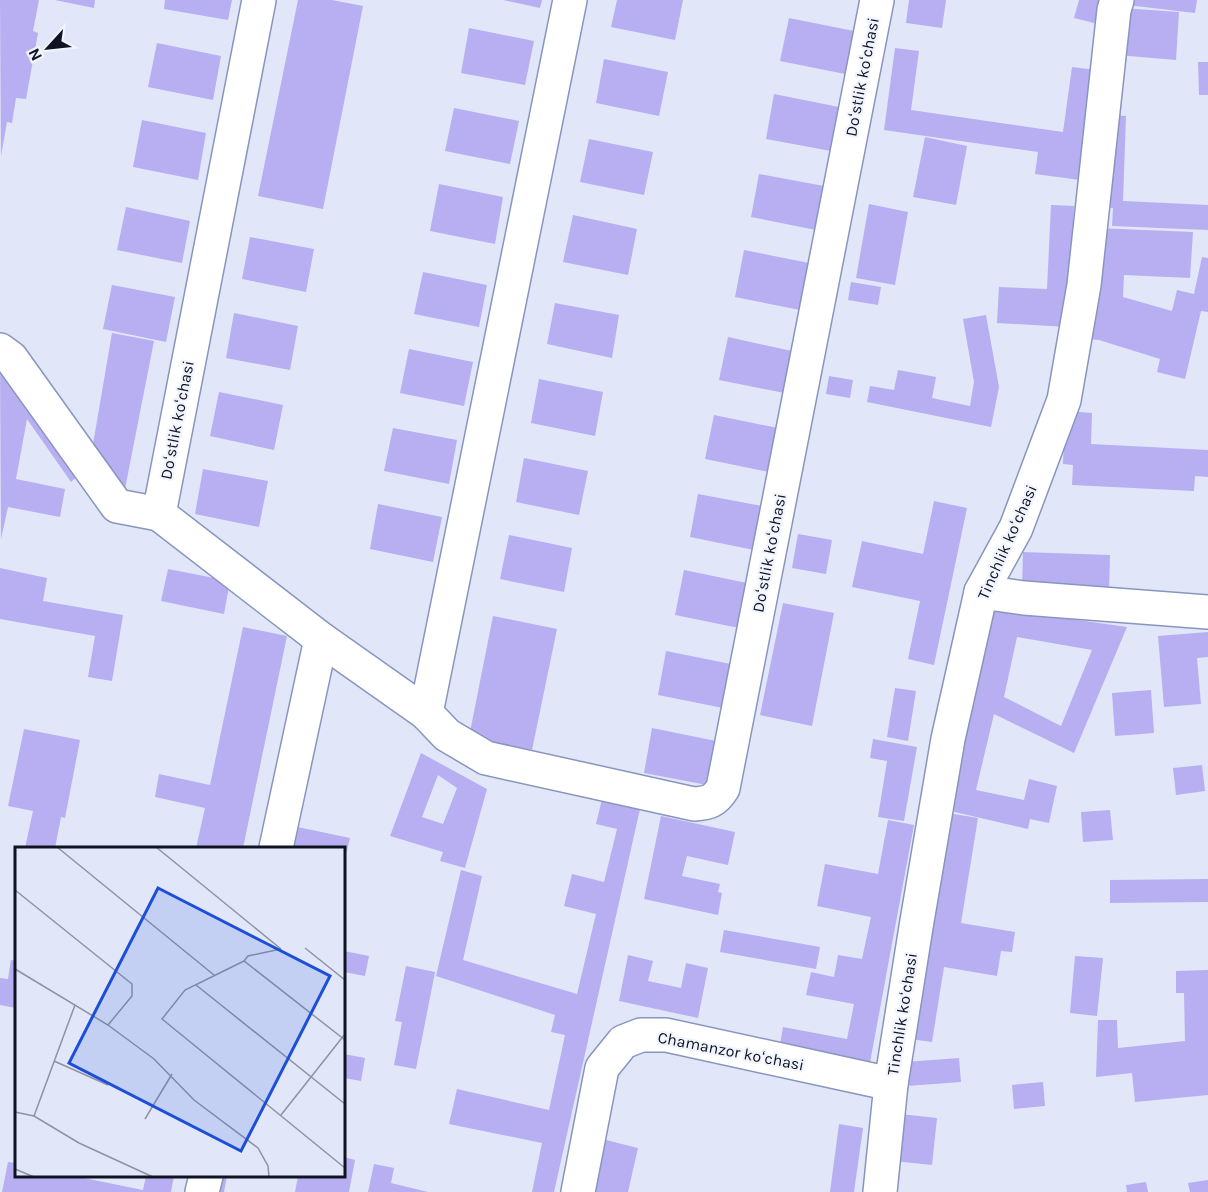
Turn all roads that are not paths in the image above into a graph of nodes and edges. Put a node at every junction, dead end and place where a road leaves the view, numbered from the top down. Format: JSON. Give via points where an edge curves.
{"nodes":[{"id":1,"x":259,"y":0,"type":"edge"},
{"id":2,"x":570,"y":0,"type":"edge"},
{"id":3,"x":877,"y":0,"type":"edge"},
{"id":4,"x":1117,"y":0,"type":"edge"},
{"id":5,"x":0,"y":350,"type":"edge"},
{"id":6,"x":159,"y":514,"type":"junction"},
{"id":7,"x":981,"y":592,"type":"junction"},
{"id":8,"x":1208,"y":612,"type":"edge"},
{"id":9,"x":321,"y":639,"type":"junction"},
{"id":10,"x":426,"y":712,"type":"junction"},
{"id":11,"x":276,"y":847,"type":"edge"},
{"id":12,"x":891,"y":1084,"type":"junction"},
{"id":13,"x":206,"y":1177,"type":"edge"},
{"id":14,"x":202,"y":1192,"type":"edge"},
{"id":15,"x":578,"y":1192,"type":"edge"},
{"id":16,"x":880,"y":1192,"type":"edge"}],
"edges":[{"from":1,"to":6,"type":"street","name":"Doʻstlik koʻchasi"},
{"from":2,"to":10,"type":"street"},
{"from":3,"to":10,"type":"street","name":"Doʻstlik koʻchasi","via":[[723,788],[717,798],[708,804],[694,804],[486,758],[447,735]]},
{"from":4,"to":7,"type":"street","name":"Tinchlik koʻchasi","via":[[1084,285],[1064,400],[1016,528]]},
{"from":5,"to":6,"type":"street","via":[[11,358],[117,506]]},
{"from":6,"to":9,"type":"street","name":"Doʻstlik koʻchasi"},
{"from":7,"to":8,"type":"street"},
{"from":7,"to":12,"type":"street","name":"Tinchlik koʻchasi","via":[[948,739]]},
{"from":9,"to":10,"type":"street","name":"Doʻstlik koʻchasi"},
{"from":9,"to":11,"type":"street"},
{"from":12,"to":15,"type":"street","name":"Chamanzor koʻchasi","via":[[666,1035],[641,1035],[624,1042],[602,1068]]},
{"from":12,"to":16,"type":"street","name":"Tinchlik koʻchasi"},
{"from":13,"to":14,"type":"street"}]}
